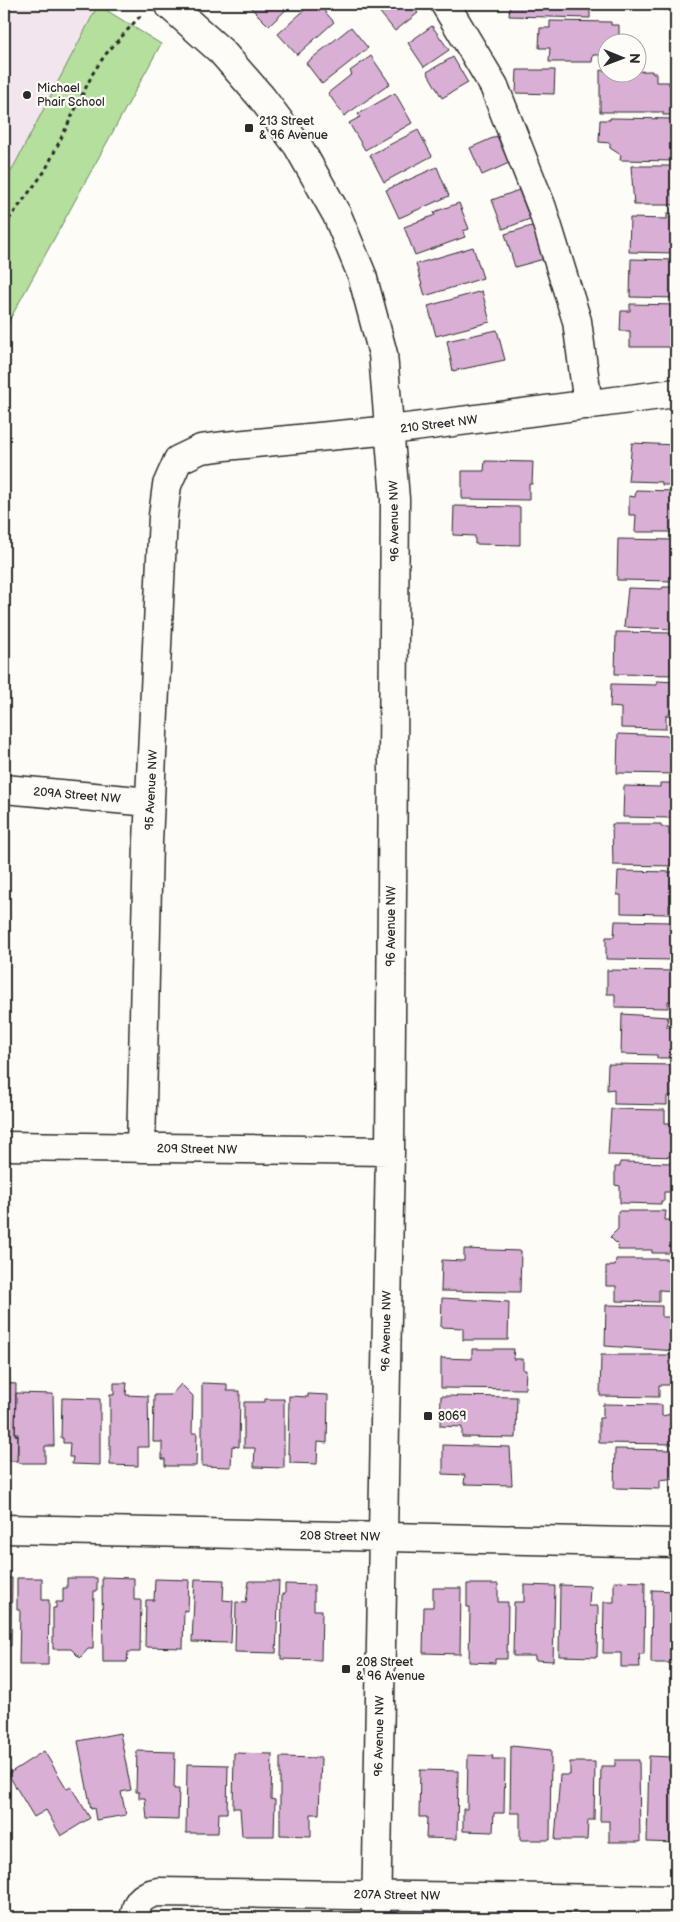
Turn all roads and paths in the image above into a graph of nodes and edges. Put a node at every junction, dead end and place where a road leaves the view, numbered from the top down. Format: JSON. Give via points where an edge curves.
{"nodes":[{"id":1,"x":445,"y":4,"type":"edge"},
{"id":2,"x":156,"y":7,"type":"edge"},
{"id":3,"x":4,"y":226,"type":"edge"},
{"id":4,"x":676,"y":394,"type":"edge"},
{"id":5,"x":588,"y":405,"type":"junction"},
{"id":6,"x":391,"y":430,"type":"junction"},
{"id":7,"x":201,"y":450,"type":"joint"},
{"id":8,"x":4,"y":789,"type":"edge"},
{"id":9,"x":150,"y":802,"type":"junction"},
{"id":10,"x":4,"y":1146,"type":"edge"},
{"id":11,"x":140,"y":1148,"type":"junction"},
{"id":12,"x":390,"y":1151,"type":"junction"},
{"id":13,"x":4,"y":1529,"type":"edge"},
{"id":14,"x":383,"y":1537,"type":"junction"},
{"id":15,"x":676,"y":1543,"type":"edge"},
{"id":16,"x":676,"y":1900,"type":"edge"},
{"id":17,"x":376,"y":1906,"type":"edge"},
{"id":18,"x":135,"y":1918,"type":"edge"}],
"edges":[{"from":1,"to":5,"type":"street","via":[[494,86],[542,208],[577,321]]},
{"from":2,"to":3,"type":"path","via":[[105,55],[45,171]]},
{"from":2,"to":6,"type":"street","name":"96 Avenue NW","via":[[222,52],[298,146],[337,214],[362,275],[383,354]]},
{"from":4,"to":5,"type":"street","name":"210 Street NW"},
{"from":5,"to":6,"type":"street","name":"210 Street NW"},
{"from":6,"to":7,"type":"street","name":"210 Street NW"},
{"from":6,"to":12,"type":"street","name":"96 Avenue NW","via":[[395,499]]},
{"from":7,"to":9,"type":"street","name":"95 Avenue NW","via":[[178,460],[167,485]]},
{"from":8,"to":9,"type":"street","name":"209A Street NW"},
{"from":9,"to":11,"type":"street","name":"95 Avenue NW"},
{"from":10,"to":11,"type":"street","name":"209 Street NW"},
{"from":11,"to":12,"type":"street","name":"209 Street NW"},
{"from":12,"to":14,"type":"street","name":"96 Avenue NW"},
{"from":13,"to":14,"type":"street","name":"208 Street NW"},
{"from":14,"to":15,"type":"street","name":"208 Street NW"},
{"from":14,"to":17,"type":"street","name":"96 Avenue NW"},
{"from":16,"to":17,"type":"street","name":"207A Street NW"},
{"from":17,"to":18,"type":"street","name":"207A Street NW","via":[[158,1892],[141,1899],[135,1908]]}]}
